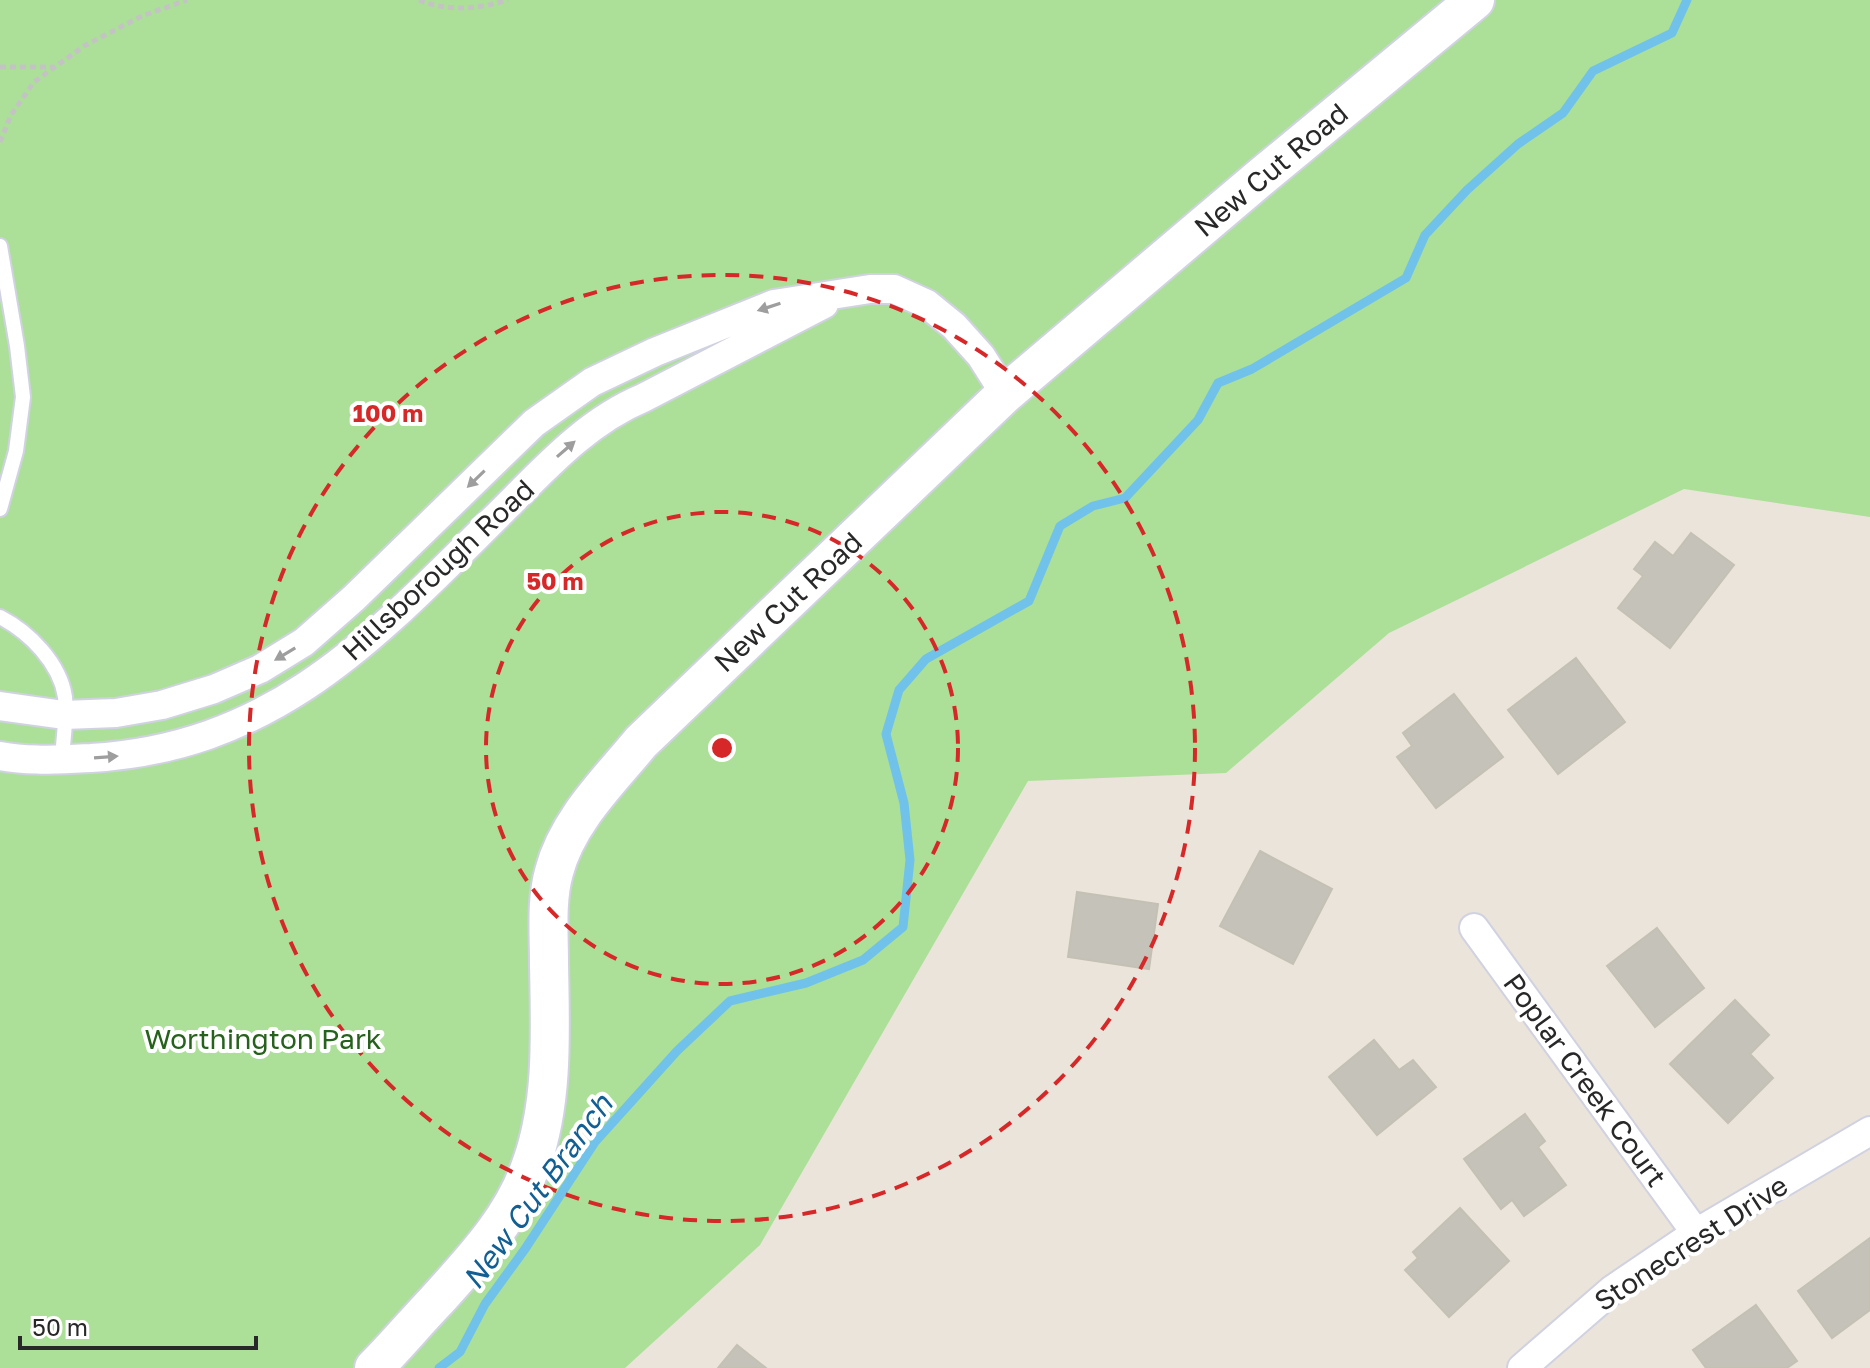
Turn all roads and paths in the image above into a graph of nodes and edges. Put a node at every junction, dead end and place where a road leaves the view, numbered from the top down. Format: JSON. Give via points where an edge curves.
{"nodes":[{"id":1,"x":187,"y":0,"type":"edge"},
{"id":2,"x":419,"y":0,"type":"edge"},
{"id":3,"x":508,"y":0,"type":"edge"},
{"id":4,"x":1475,"y":0,"type":"edge"},
{"id":5,"x":0,"y":67,"type":"edge"},
{"id":6,"x":55,"y":67,"type":"junction"},
{"id":7,"x":0,"y":142,"type":"edge"},
{"id":8,"x":0,"y":246,"type":"edge"},
{"id":9,"x":846,"y":293,"type":"junction"},
{"id":10,"x":1005,"y":394,"type":"junction"},
{"id":11,"x":0,"y":509,"type":"edge"},
{"id":12,"x":0,"y":617,"type":"edge"},
{"id":13,"x":0,"y":706,"type":"edge"},
{"id":14,"x":64,"y":715,"type":"junction"},
{"id":15,"x":0,"y":756,"type":"edge"},
{"id":16,"x":62,"y":759,"type":"junction"},
{"id":17,"x":1474,"y":928,"type":"dead end"},
{"id":18,"x":1870,"y":1131,"type":"edge"},
{"id":19,"x":1696,"y":1233,"type":"junction"},
{"id":20,"x":374,"y":1368,"type":"edge"},
{"id":21,"x":1522,"y":1368,"type":"edge"}],
"edges":[{"from":1,"to":6,"type":"path","via":[[142,16]]},
{"from":2,"to":3,"type":"path","via":[[465,9]]},
{"from":4,"to":10,"type":"street","name":"New Cut Road"},
{"from":5,"to":6,"type":"path"},
{"from":6,"to":7,"type":"path","via":[[34,82]]},
{"from":8,"to":11,"type":"lane","via":[[23,397],[16,451]]},
{"from":9,"to":10,"type":"street","name":"Hillsborough Road","via":[[894,289],[927,304],[981,356]]},
{"from":9,"to":14,"type":"street","name":"Hillsborough Road","one_way":true,"via":[[774,304],[592,382],[534,423],[304,642],[260,669],[162,705]]},
{"from":16,"to":9,"type":"street","name":"Hillsborough Road","one_way":true,"via":[[165,748],[207,737],[274,707],[327,674],[383,628],[564,450],[616,409]]},
{"from":10,"to":20,"type":"street","name":"New Cut Road","via":[[641,742],[569,834],[553,873],[548,1070],[532,1161],[515,1202],[480,1253]]},
{"from":12,"to":14,"type":"lane","via":[[40,648],[56,669],[65,697]]},
{"from":13,"to":14,"type":"street","name":"Hillsborough Road"},
{"from":14,"to":16,"type":"lane"},
{"from":15,"to":16,"type":"street","name":"Hillsborough Road"},
{"from":17,"to":19,"type":"street","name":"Poplar Creek Court"},
{"from":18,"to":19,"type":"street","name":"Stonecrest Drive"},
{"from":19,"to":21,"type":"street","name":"Stonecrest Drive","via":[[1612,1290]]}]}
